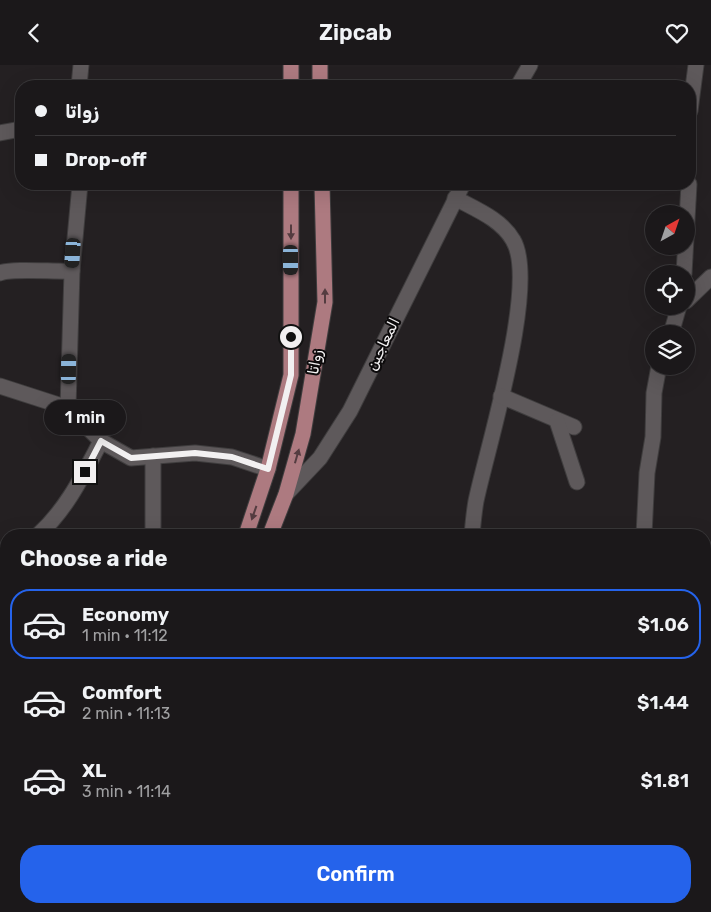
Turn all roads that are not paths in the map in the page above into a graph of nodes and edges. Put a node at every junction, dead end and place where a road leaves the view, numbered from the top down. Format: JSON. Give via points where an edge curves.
{"nodes":[{"id":1,"x":81,"y":65,"type":"edge"},
{"id":2,"x":291,"y":65,"type":"edge"},
{"id":3,"x":320,"y":65,"type":"edge"},
{"id":4,"x":530,"y":65,"type":"edge"},
{"id":5,"x":696,"y":65,"type":"edge"},
{"id":6,"x":80,"y":80,"type":"edge"},
{"id":7,"x":291,"y":80,"type":"edge"},
{"id":8,"x":320,"y":80,"type":"edge"},
{"id":9,"x":521,"y":80,"type":"edge"},
{"id":10,"x":694,"y":80,"type":"edge"},
{"id":11,"x":15,"y":130,"type":"edge"},
{"id":12,"x":0,"y":133,"type":"edge"},
{"id":13,"x":79,"y":190,"type":"edge"},
{"id":14,"x":291,"y":190,"type":"edge"},
{"id":15,"x":322,"y":190,"type":"edge"},
{"id":16,"x":460,"y":190,"type":"edge"},
{"id":17,"x":689,"y":190,"type":"edge"},
{"id":18,"x":455,"y":198,"type":"junction"},
{"id":19,"x":684,"y":265,"type":"edge"},
{"id":20,"x":72,"y":271,"type":"junction"},
{"id":21,"x":0,"y":273,"type":"edge"},
{"id":22,"x":711,"y":277,"type":"edge"},
{"id":23,"x":695,"y":292,"type":"edge"},
{"id":24,"x":657,"y":375,"type":"edge"},
{"id":25,"x":0,"y":386,"type":"edge"},
{"id":26,"x":501,"y":396,"type":"junction"},
{"id":27,"x":68,"y":407,"type":"junction"},
{"id":28,"x":557,"y":421,"type":"junction"},
{"id":29,"x":574,"y":427,"type":"dead end"},
{"id":30,"x":101,"y":441,"type":"junction"},
{"id":31,"x":153,"y":456,"type":"junction"},
{"id":32,"x":268,"y":469,"type":"junction"},
{"id":33,"x":577,"y":482,"type":"dead end"},
{"id":34,"x":286,"y":494,"type":"junction"},
{"id":35,"x":45,"y":529,"type":"edge"},
{"id":36,"x":153,"y":529,"type":"edge"},
{"id":37,"x":248,"y":529,"type":"edge"},
{"id":38,"x":272,"y":529,"type":"edge"},
{"id":39,"x":473,"y":529,"type":"edge"},
{"id":40,"x":644,"y":529,"type":"edge"}],
"edges":[{"from":1,"to":6,"type":"street"},
{"from":2,"to":7,"type":"main road"},
{"from":3,"to":8,"type":"main road"},
{"from":4,"to":9,"type":"street"},
{"from":5,"to":10,"type":"street"},
{"from":11,"to":12,"type":"street"},
{"from":13,"to":20,"type":"street"},
{"from":14,"to":32,"type":"main road","name":"زواتا","one_way":true,"via":[[291,375]]},
{"from":34,"to":15,"type":"main road","name":"زواتا","one_way":true,"via":[[303,434],[325,302]]},
{"from":16,"to":18,"type":"street","name":"المعاجين"},
{"from":17,"to":19,"type":"street"},
{"from":18,"to":26,"type":"street","via":[[492,218],[513,240],[521,264],[518,303]]},
{"from":18,"to":34,"type":"street","name":"المعاجين","via":[[350,411],[320,458]]},
{"from":20,"to":21,"type":"street","via":[[8,270]]},
{"from":20,"to":27,"type":"street"},
{"from":22,"to":23,"type":"street"},
{"from":24,"to":40,"type":"street"},
{"from":25,"to":27,"type":"street"},
{"from":26,"to":28,"type":"street"},
{"from":26,"to":39,"type":"street"},
{"from":27,"to":30,"type":"street"},
{"from":28,"to":29,"type":"street"},
{"from":28,"to":33,"type":"street"},
{"from":30,"to":31,"type":"street","via":[[131,458]]},
{"from":30,"to":35,"type":"street","via":[[77,487]]},
{"from":31,"to":32,"type":"street","via":[[195,453],[223,456]]},
{"from":31,"to":36,"type":"street"},
{"from":32,"to":37,"type":"main road","name":"زواتا","one_way":true},
{"from":34,"to":38,"type":"main road","name":"زواتا"}]}
